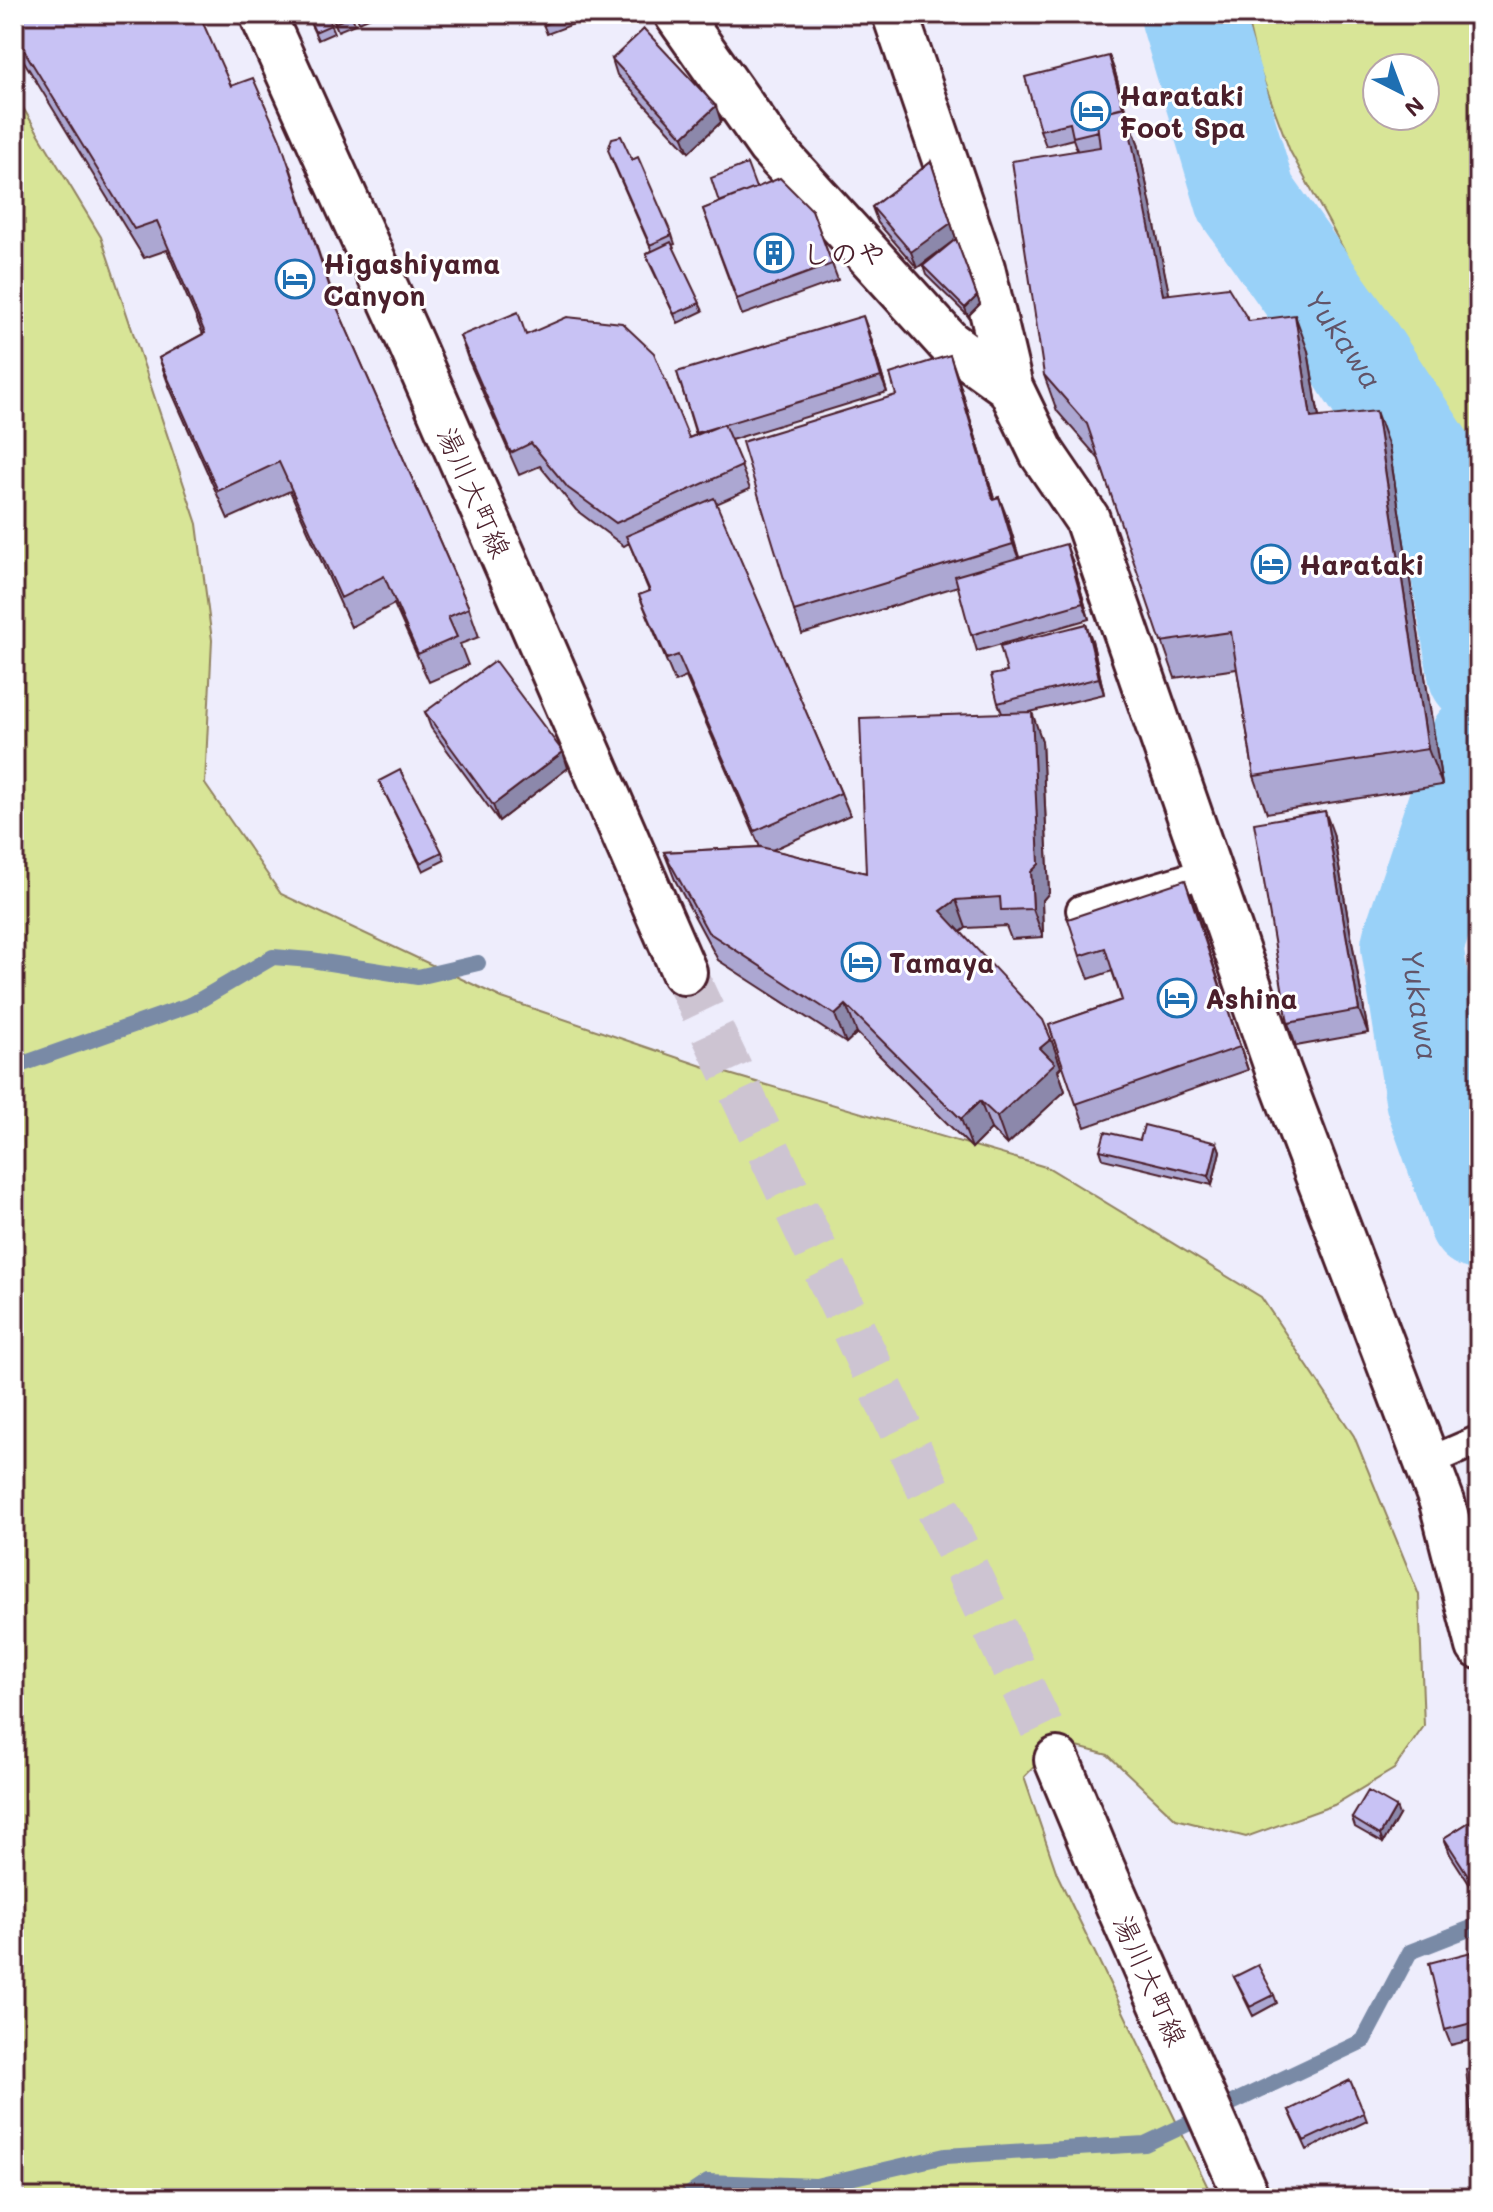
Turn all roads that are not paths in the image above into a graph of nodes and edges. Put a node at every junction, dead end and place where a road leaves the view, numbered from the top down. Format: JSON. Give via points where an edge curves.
{"nodes":[{"id":1,"x":262,"y":14,"type":"edge"},
{"id":2,"x":677,"y":14,"type":"edge"},
{"id":3,"x":895,"y":14,"type":"edge"},
{"id":4,"x":1010,"y":387,"type":"junction"},
{"id":5,"x":1209,"y":872,"type":"junction"},
{"id":6,"x":1081,"y":910,"type":"dead end"},
{"id":7,"x":684,"y":972,"type":"tunnel mouth"},
{"id":8,"x":1477,"y":1440,"type":"edge"},
{"id":9,"x":1428,"y":1462,"type":"junction"},
{"id":10,"x":1479,"y":1646,"type":"edge"},
{"id":11,"x":1057,"y":1760,"type":"tunnel mouth"},
{"id":12,"x":1247,"y":2198,"type":"edge"}],
"edges":[{"from":1,"to":7,"type":"street","name":"湯川大町線"},
{"from":2,"to":4,"type":"street","via":[[770,146],[949,343]]},
{"from":3,"to":4,"type":"street","via":[[982,268]]},
{"from":4,"to":5,"type":"street","via":[[1042,453],[1087,519]]},
{"from":5,"to":6,"type":"lane"},
{"from":5,"to":9,"type":"street","via":[[1278,1070]]},
{"from":8,"to":9,"type":"lane"},
{"from":9,"to":10,"type":"street"},
{"from":11,"to":12,"type":"street","name":"湯川大町線"}]}
